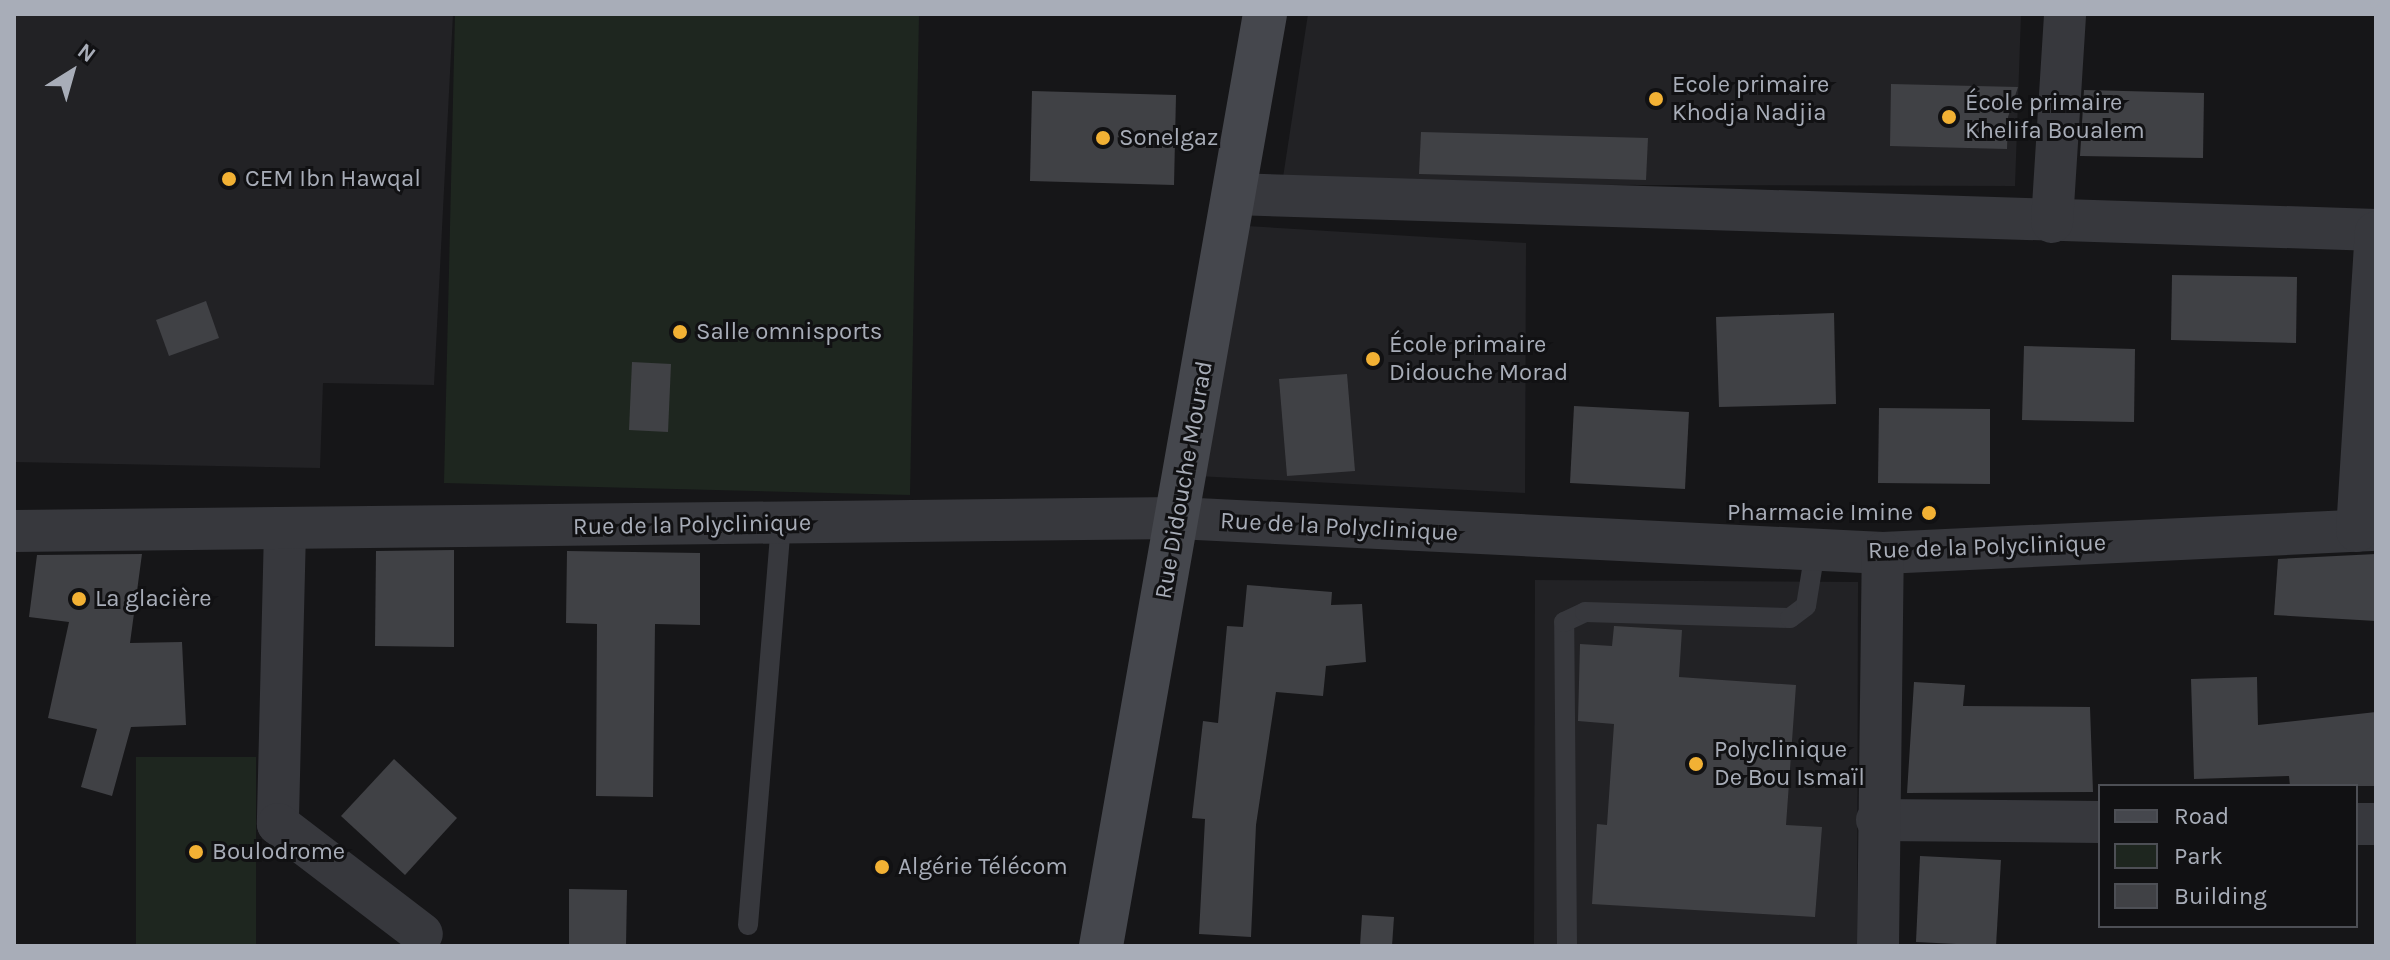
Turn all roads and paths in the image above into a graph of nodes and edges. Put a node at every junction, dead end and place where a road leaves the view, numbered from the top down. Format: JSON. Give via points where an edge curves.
{"nodes":[{"id":1,"x":1265,"y":14,"type":"edge"},
{"id":2,"x":2065,"y":14,"type":"edge"},
{"id":3,"x":1233,"y":194,"type":"junction"},
{"id":4,"x":2052,"y":222,"type":"junction"},
{"id":5,"x":2376,"y":231,"type":"edge"},
{"id":6,"x":1177,"y":518,"type":"junction"},
{"id":7,"x":781,"y":524,"type":"junction"},
{"id":8,"x":285,"y":530,"type":"junction"},
{"id":9,"x":2367,"y":530,"type":"edge"},
{"id":10,"x":14,"y":531,"type":"edge"},
{"id":11,"x":1815,"y":551,"type":"junction"},
{"id":12,"x":1883,"y":553,"type":"junction"},
{"id":13,"x":1877,"y":820,"type":"junction"},
{"id":14,"x":2098,"y":822,"type":"edge"},
{"id":15,"x":748,"y":925,"type":"dead end"},
{"id":16,"x":422,"y":934,"type":"dead end"},
{"id":17,"x":1101,"y":946,"type":"edge"},
{"id":18,"x":1567,"y":946,"type":"edge"},
{"id":19,"x":1878,"y":946,"type":"edge"}],
"edges":[{"from":1,"to":3,"type":"main road","name":"Rue Didouche Mourad"},
{"from":2,"to":4,"type":"street"},
{"from":3,"to":4,"type":"street"},
{"from":3,"to":6,"type":"main road","name":"Rue Didouche Mourad"},
{"from":4,"to":5,"type":"street"},
{"from":5,"to":9,"type":"street"},
{"from":6,"to":7,"type":"street","name":"Rue de la Polyclinique"},
{"from":6,"to":11,"type":"street","name":"Rue de la Polyclinique"},
{"from":6,"to":17,"type":"main road","name":"Rue Didouche Mourad"},
{"from":7,"to":8,"type":"street","name":"Rue de la Polyclinique"},
{"from":7,"to":15,"type":"lane"},
{"from":8,"to":10,"type":"street","name":"Rue de la Polyclinique"},
{"from":8,"to":16,"type":"street","via":[[278,824]]},
{"from":9,"to":12,"type":"street","name":"Rue de la Polyclinique"},
{"from":11,"to":12,"type":"street","name":"Rue de la Polyclinique"},
{"from":11,"to":18,"type":"lane","via":[[1806,606],[1790,618],[1585,612],[1564,622]]},
{"from":12,"to":13,"type":"street"},
{"from":13,"to":14,"type":"street"},
{"from":13,"to":19,"type":"street"}]}
